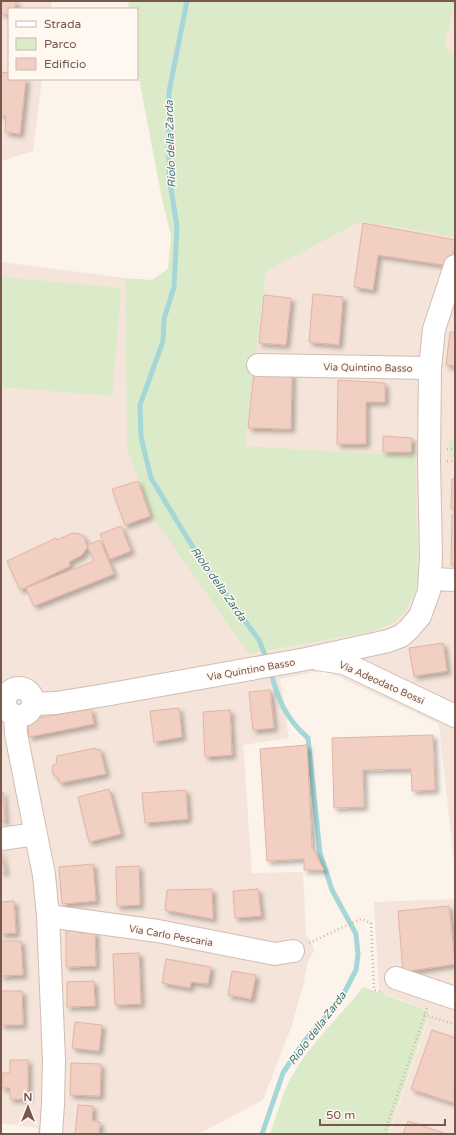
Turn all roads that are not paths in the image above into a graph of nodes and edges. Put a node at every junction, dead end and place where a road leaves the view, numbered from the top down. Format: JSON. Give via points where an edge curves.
{"nodes":[{"id":1,"x":455,"y":266,"type":"edge"},
{"id":2,"x":258,"y":364,"type":"dead end"},
{"id":3,"x":430,"y":368,"type":"junction"},
{"id":4,"x":431,"y":579,"type":"junction"},
{"id":5,"x":455,"y":580,"type":"edge"},
{"id":6,"x":388,"y":641,"type":"junction"},
{"id":7,"x":306,"y":659,"type":"junction"},
{"id":8,"x":360,"y":670,"type":"junction"},
{"id":9,"x":6,"y":697,"type":"edge"},
{"id":10,"x":455,"y":716,"type":"edge"},
{"id":11,"x":36,"y":834,"type":"junction"},
{"id":12,"x":1,"y":839,"type":"edge"},
{"id":13,"x":48,"y":916,"type":"junction"},
{"id":14,"x":294,"y":951,"type":"road end"},
{"id":15,"x":396,"y":978,"type":"dead end"},
{"id":16,"x":455,"y":998,"type":"edge"},
{"id":17,"x":51,"y":1134,"type":"edge"}],
"edges":[{"from":1,"to":3,"type":"street","name":"Via Quintino Basso","via":[[434,329]]},
{"from":2,"to":3,"type":"street","name":"Via Quintino Basso"},
{"from":3,"to":4,"type":"street","name":"Via Quintino Basso"},
{"from":4,"to":5,"type":"street"},
{"from":4,"to":6,"type":"street","name":"Via Quintino Basso","via":[[426,605],[420,616],[401,636]]},
{"from":6,"to":7,"type":"street","name":"Via Quintino Basso"},
{"from":6,"to":8,"type":"street","via":[[370,656]]},
{"from":7,"to":8,"type":"street","name":"Via Adeodato Bossi","via":[[326,659]]},
{"from":7,"to":9,"type":"street","name":"Via Quintino Basso","via":[[56,703],[33,704],[32,695],[26,689],[18,687]]},
{"from":8,"to":10,"type":"street","name":"Via Adeodato Bossi"},
{"from":9,"to":11,"type":"street"},
{"from":11,"to":12,"type":"street"},
{"from":11,"to":13,"type":"street"},
{"from":13,"to":14,"type":"street","name":"Via Carlo Pescaria","via":[[158,931],[275,954]]},
{"from":13,"to":17,"type":"street","via":[[54,1060]]},
{"from":15,"to":16,"type":"street"}]}
